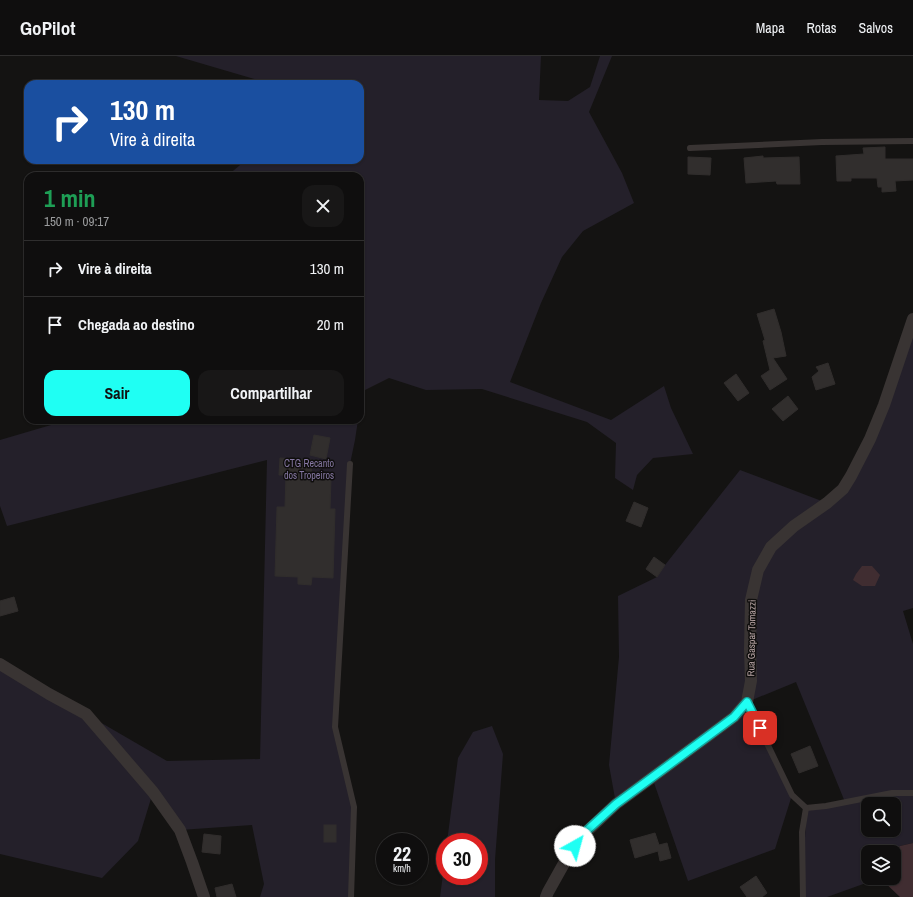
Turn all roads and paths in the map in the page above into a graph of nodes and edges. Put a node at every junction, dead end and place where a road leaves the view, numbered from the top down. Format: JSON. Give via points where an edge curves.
{"nodes":[{"id":1,"x":913,"y":141,"type":"edge"},
{"id":2,"x":690,"y":148,"type":"dead end"},
{"id":3,"x":913,"y":319,"type":"edge"},
{"id":4,"x":350,"y":464,"type":"dead end"},
{"id":5,"x":0,"y":664,"type":"edge"},
{"id":6,"x":747,"y":702,"type":"junction"},
{"id":7,"x":913,"y":793,"type":"edge"},
{"id":8,"x":806,"y":808,"type":"junction"},
{"id":9,"x":204,"y":897,"type":"edge"},
{"id":10,"x":351,"y":897,"type":"edge"},
{"id":11,"x":546,"y":897,"type":"edge"},
{"id":12,"x":802,"y":897,"type":"edge"}],
"edges":[{"from":1,"to":2,"type":"lane"},
{"from":3,"to":6,"type":"street","name":"Rua Gaspar Tomazzi","via":[[884,405],[851,476],[827,503],[794,526],[771,547],[758,570],[751,600],[751,681]]},
{"from":4,"to":10,"type":"lane","via":[[335,727],[354,807]]},
{"from":5,"to":9,"type":"street","via":[[86,714],[153,792],[180,830]]},
{"from":6,"to":8,"type":"lane","via":[[792,795]]},
{"from":6,"to":11,"type":"street","via":[[734,717],[616,804],[583,834]]},
{"from":7,"to":8,"type":"lane","via":[[892,793]]},
{"from":8,"to":12,"type":"lane","via":[[802,832]]}]}
